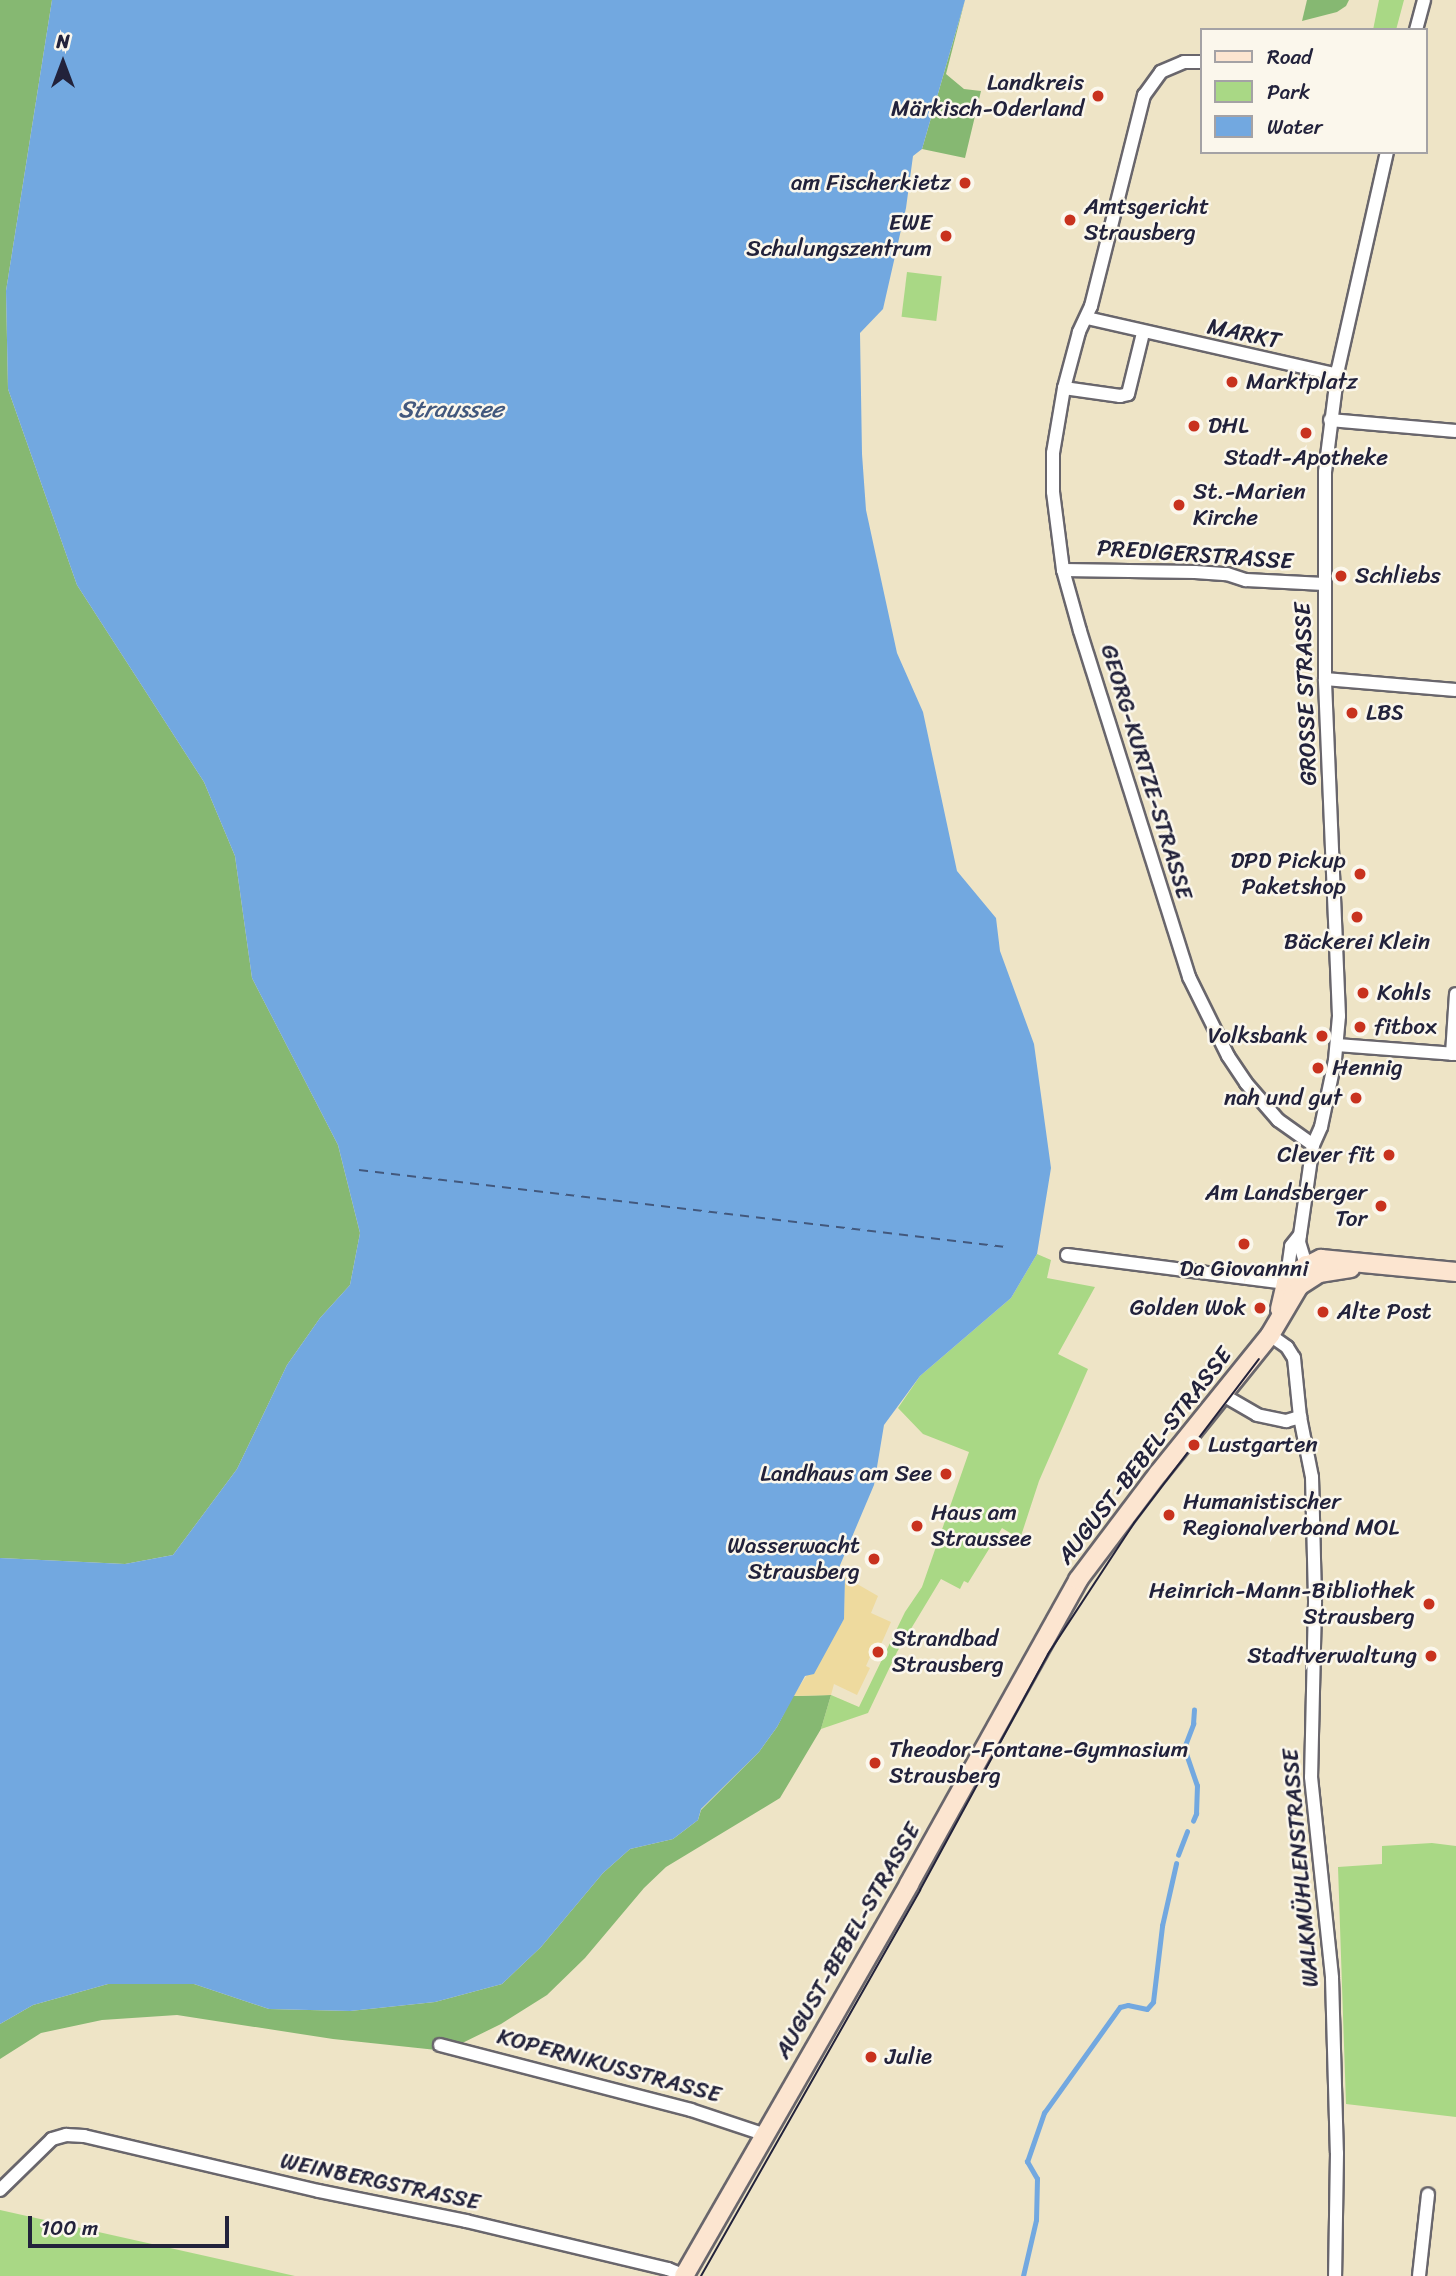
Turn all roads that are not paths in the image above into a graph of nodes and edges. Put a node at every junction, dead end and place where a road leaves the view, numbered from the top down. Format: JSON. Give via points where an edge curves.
{"nodes":[{"id":1,"x":1424,"y":0,"type":"edge"},
{"id":2,"x":1417,"y":28,"type":"edge"},
{"id":3,"x":1200,"y":62,"type":"edge"},
{"id":4,"x":1387,"y":154,"type":"edge"},
{"id":5,"x":1087,"y":318,"type":"junction"},
{"id":6,"x":1143,"y":333,"type":"junction"},
{"id":7,"x":1337,"y":375,"type":"junction"},
{"id":8,"x":1064,"y":388,"type":"junction"},
{"id":9,"x":1330,"y":419,"type":"junction"},
{"id":10,"x":1456,"y":431,"type":"edge"},
{"id":11,"x":1063,"y":570,"type":"junction"},
{"id":12,"x":1324,"y":584,"type":"junction"},
{"id":13,"x":1325,"y":679,"type":"junction"},
{"id":14,"x":1456,"y":690,"type":"edge"},
{"id":15,"x":1456,"y":994,"type":"edge"},
{"id":16,"x":1337,"y":1045,"type":"junction"},
{"id":17,"x":1454,"y":1054,"type":"edge"},
{"id":18,"x":1313,"y":1145,"type":"junction"},
{"id":19,"x":1300,"y":1236,"type":"junction"},
{"id":20,"x":1067,"y":1255,"type":"dead end"},
{"id":21,"x":1371,"y":1264,"type":"junction"},
{"id":22,"x":1306,"y":1265,"type":"junction"},
{"id":23,"x":1456,"y":1272,"type":"edge"},
{"id":24,"x":1292,"y":1284,"type":"junction"},
{"id":25,"x":1273,"y":1330,"type":"junction"},
{"id":26,"x":1223,"y":1395,"type":"junction"},
{"id":27,"x":1300,"y":1417,"type":"junction"},
{"id":28,"x":440,"y":2045,"type":"dead end"},
{"id":29,"x":766,"y":2135,"type":"junction"},
{"id":30,"x":0,"y":2190,"type":"edge"},
{"id":31,"x":1428,"y":2194,"type":"dead end"},
{"id":32,"x":685,"y":2276,"type":"edge"},
{"id":33,"x":1335,"y":2276,"type":"edge"},
{"id":34,"x":1419,"y":2276,"type":"edge"}],
"edges":[{"from":1,"to":2,"type":"street"},
{"from":3,"to":5,"type":"street","name":"GEORG-KURTZE-STRASSE","via":[[1184,62],[1161,72],[1144,95]]},
{"from":4,"to":7,"type":"street","name":"GROSSE STRASSE"},
{"from":5,"to":6,"type":"street","name":"MARKT"},
{"from":5,"to":8,"type":"street","name":"GEORG-KURTZE-STRASSE"},
{"from":6,"to":7,"type":"street","name":"MARKT"},
{"from":6,"to":8,"type":"street","via":[[1128,394]]},
{"from":7,"to":9,"type":"street","name":"GROSSE STRASSE"},
{"from":8,"to":11,"type":"street","name":"GEORG-KURTZE-STRASSE","via":[[1052,474]]},
{"from":9,"to":10,"type":"street"},
{"from":9,"to":12,"type":"street","name":"GROSSE STRASSE"},
{"from":11,"to":12,"type":"street","name":"PREDIGERSTRASSE","via":[[1125,568]]},
{"from":11,"to":18,"type":"street","name":"GEORG-KURTZE-STRASSE","via":[[1189,977],[1228,1056],[1254,1094],[1278,1120]]},
{"from":12,"to":13,"type":"street","name":"GROSSE STRASSE"},
{"from":13,"to":14,"type":"street"},
{"from":13,"to":16,"type":"street","name":"GROSSE STRASSE"},
{"from":15,"to":17,"type":"street"},
{"from":16,"to":17,"type":"street"},
{"from":16,"to":18,"type":"street","name":"GROSSE STRASSE","via":[[1321,1128]]},
{"from":18,"to":19,"type":"street","name":"GROSSE STRASSE"},
{"from":19,"to":22,"type":"street","name":"GROSSE STRASSE"},
{"from":19,"to":24,"type":"street","name":"GROSSE STRASSE","via":[[1291,1246]]},
{"from":20,"to":24,"type":"street"},
{"from":21,"to":22,"type":"street","via":[[1327,1258]]},
{"from":21,"to":23,"type":"street"},
{"from":21,"to":24,"type":"street","via":[[1319,1273]]},
{"from":22,"to":24,"type":"street","name":"AUGUST-BEBEL-STRASSE"},
{"from":24,"to":25,"type":"street","name":"AUGUST-BEBEL-STRASSE"},
{"from":25,"to":26,"type":"street","name":"AUGUST-BEBEL-STRASSE"},
{"from":25,"to":27,"type":"street","name":"WALKMÜHLENSTRASSE","via":[[1294,1358]]},
{"from":26,"to":27,"type":"street","via":[[1257,1415],[1286,1421]]},
{"from":26,"to":29,"type":"street","name":"AUGUST-BEBEL-STRASSE","via":[[1078,1580]]},
{"from":27,"to":33,"type":"street","name":"WALKMÜHLENSTRASSE","via":[[1313,1497],[1311,1777],[1332,1978]]},
{"from":28,"to":29,"type":"street","name":"KOPERNIKUSSTRASSE","via":[[691,2110]]},
{"from":29,"to":32,"type":"street","name":"AUGUST-BEBEL-STRASSE"},
{"from":30,"to":32,"type":"street","name":"WEINBERGSTRASSE","via":[[52,2139],[84,2136],[466,2221]]},
{"from":31,"to":34,"type":"street"}]}
